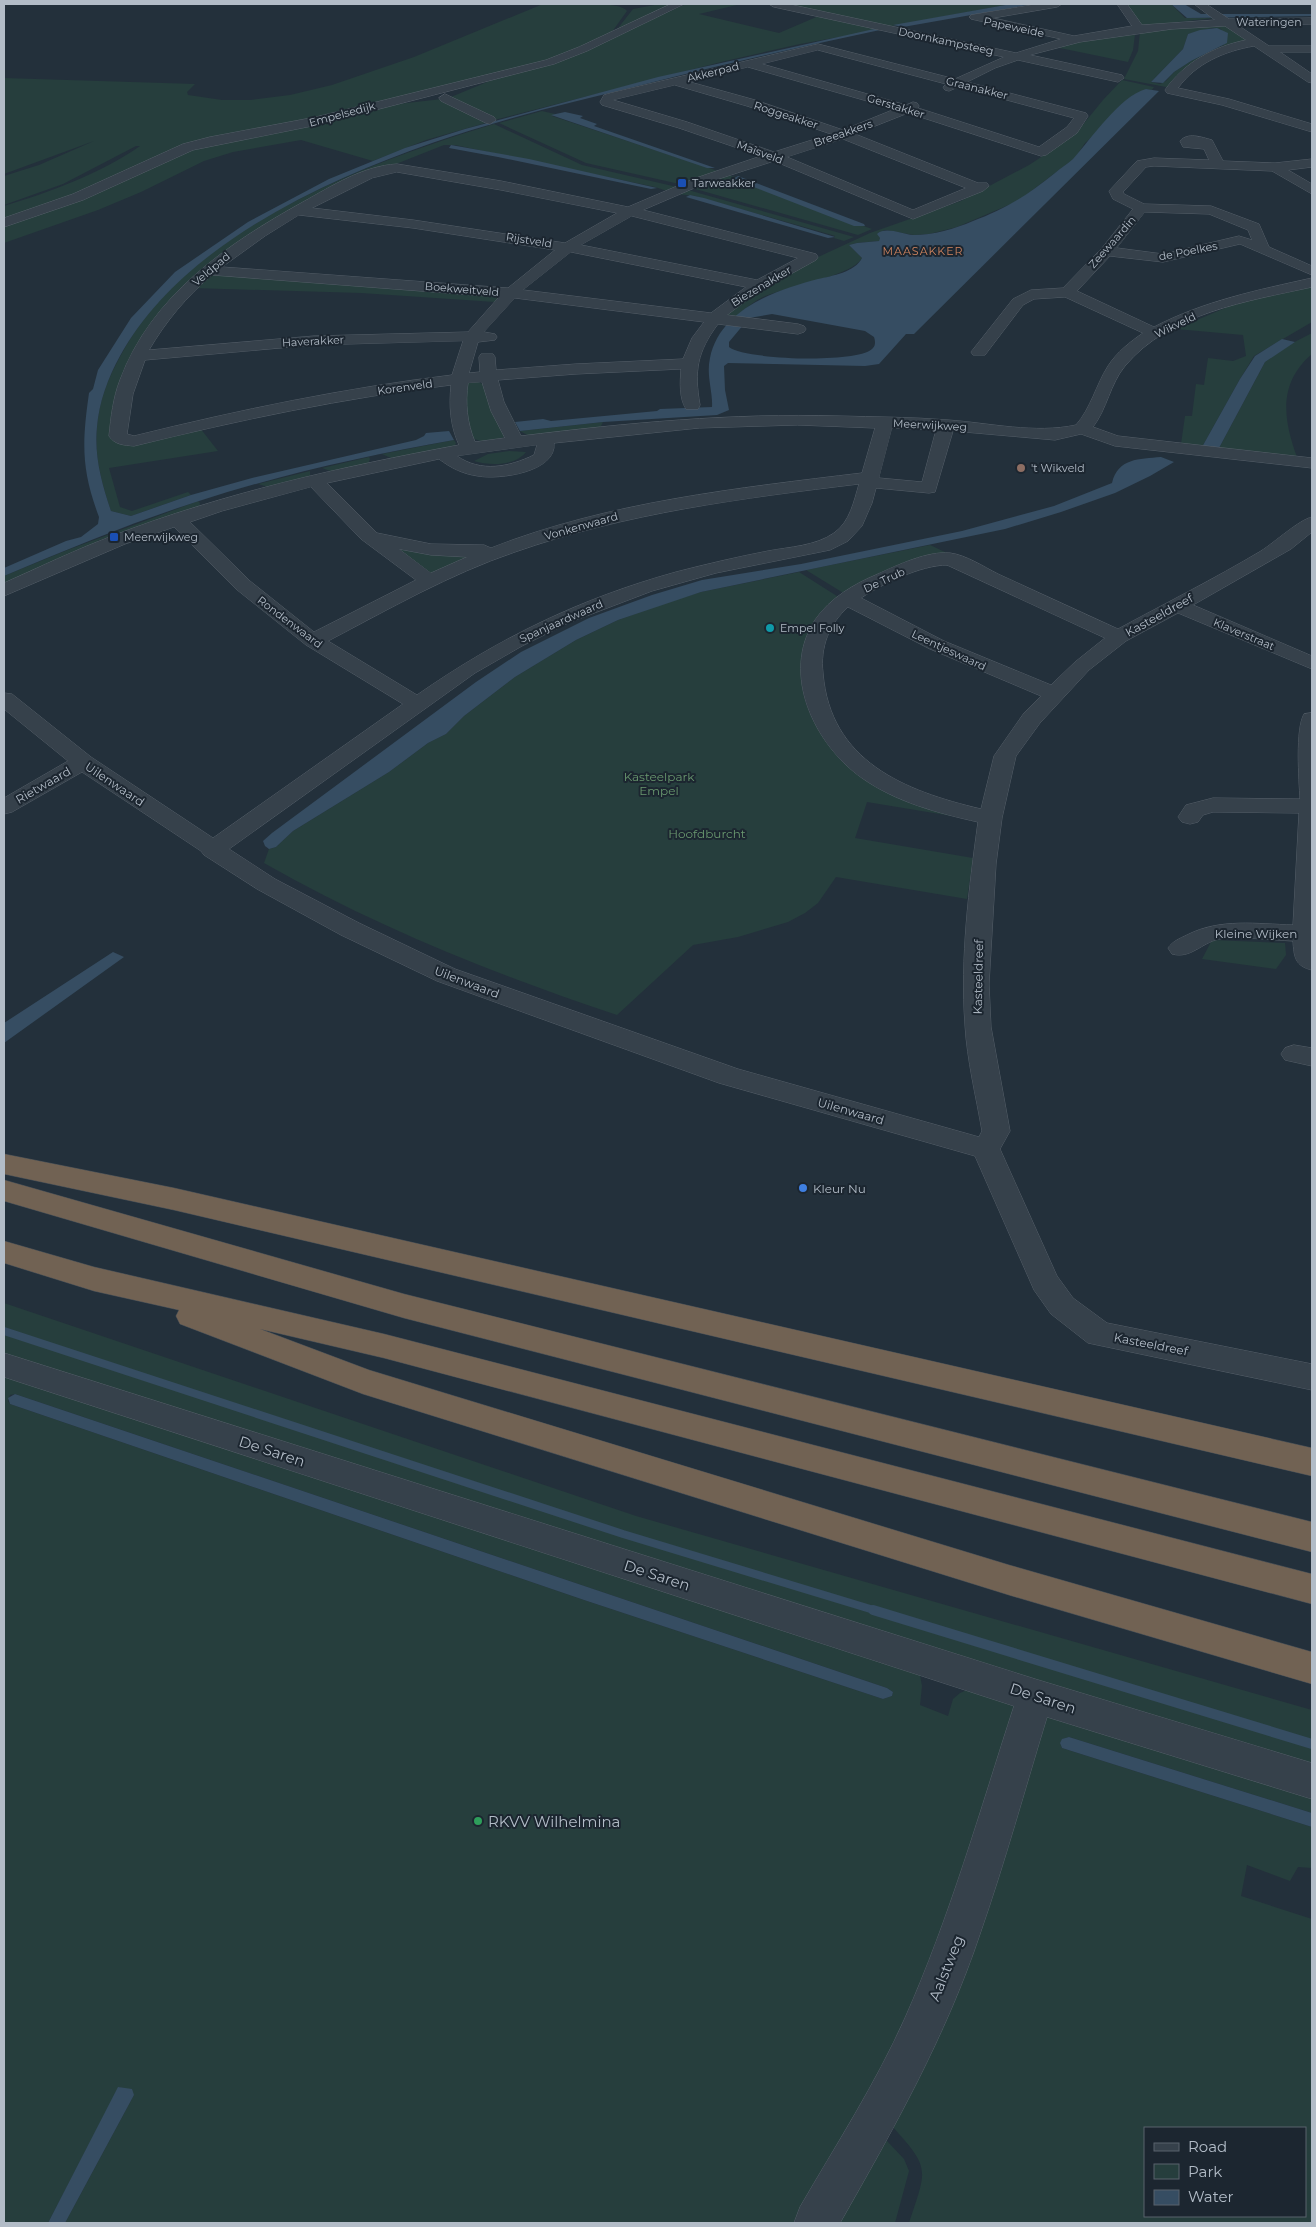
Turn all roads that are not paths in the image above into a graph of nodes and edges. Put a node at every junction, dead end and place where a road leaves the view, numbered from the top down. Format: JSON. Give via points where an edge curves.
{"nodes":[{"id":1,"x":679,"y":4,"type":"edge"},
{"id":2,"x":774,"y":4,"type":"edge"},
{"id":3,"x":1057,"y":4,"type":"edge"},
{"id":4,"x":1122,"y":4,"type":"edge"},
{"id":5,"x":1199,"y":4,"type":"edge"},
{"id":6,"x":1219,"y":18,"type":"junction"},
{"id":7,"x":1312,"y":22,"type":"edge"},
{"id":8,"x":1139,"y":29,"type":"junction"},
{"id":9,"x":1076,"y":40,"type":"junction"},
{"id":10,"x":1256,"y":42,"type":"junction"},
{"id":11,"x":818,"y":47,"type":"joint"},
{"id":12,"x":1312,"y":49,"type":"edge"},
{"id":13,"x":1267,"y":50,"type":"junction"},
{"id":14,"x":1015,"y":56,"type":"junction"},
{"id":15,"x":749,"y":64,"type":"junction"},
{"id":16,"x":1118,"y":78,"type":"dead end"},
{"id":17,"x":488,"y":79,"type":"junction"},
{"id":18,"x":1312,"y":79,"type":"edge"},
{"id":19,"x":676,"y":82,"type":"junction"},
{"id":20,"x":956,"y":83,"type":"junction"},
{"id":21,"x":445,"y":98,"type":"junction"},
{"id":22,"x":608,"y":98,"type":"joint"},
{"id":23,"x":380,"y":104,"type":"junction"},
{"id":24,"x":906,"y":109,"type":"junction"},
{"id":25,"x":490,"y":120,"type":"dead end"},
{"id":26,"x":1312,"y":128,"type":"edge"},
{"id":27,"x":843,"y":134,"type":"junction"},
{"id":28,"x":1208,"y":146,"type":"dead end"},
{"id":29,"x":1041,"y":152,"type":"joint"},
{"id":30,"x":773,"y":157,"type":"junction"},
{"id":31,"x":1312,"y":163,"type":"edge"},
{"id":32,"x":1218,"y":165,"type":"junction"},
{"id":33,"x":1275,"y":167,"type":"junction"},
{"id":34,"x":1312,"y":190,"type":"edge"},
{"id":35,"x":1142,"y":208,"type":"junction"},
{"id":36,"x":1211,"y":210,"type":"junction"},
{"id":37,"x":297,"y":211,"type":"junction"},
{"id":38,"x":634,"y":211,"type":"junction"},
{"id":39,"x":913,"y":215,"type":"joint"},
{"id":40,"x":4,"y":223,"type":"edge"},
{"id":41,"x":1239,"y":240,"type":"junction"},
{"id":42,"x":570,"y":247,"type":"junction"},
{"id":43,"x":1262,"y":249,"type":"junction"},
{"id":44,"x":1107,"y":251,"type":"junction"},
{"id":45,"x":209,"y":270,"type":"junction"},
{"id":46,"x":1312,"y":271,"type":"edge"},
{"id":47,"x":1312,"y":283,"type":"edge"},
{"id":48,"x":759,"y":285,"type":"junction"},
{"id":49,"x":1067,"y":292,"type":"junction"},
{"id":50,"x":510,"y":293,"type":"junction"},
{"id":51,"x":714,"y":318,"type":"junction"},
{"id":52,"x":798,"y":329,"type":"dead end"},
{"id":53,"x":1155,"y":333,"type":"junction"},
{"id":54,"x":481,"y":337,"type":"junction"},
{"id":55,"x":969,"y":355,"type":"dead end"},
{"id":56,"x":138,"y":356,"type":"junction"},
{"id":57,"x":691,"y":364,"type":"junction"},
{"id":58,"x":488,"y":376,"type":"junction"},
{"id":59,"x":460,"y":379,"type":"junction"},
{"id":60,"x":692,"y":405,"type":"dead end"},
{"id":61,"x":885,"y":423,"type":"junction"},
{"id":62,"x":946,"y":425,"type":"junction"},
{"id":63,"x":1082,"y":429,"type":"junction"},
{"id":64,"x":545,"y":438,"type":"junction"},
{"id":65,"x":124,"y":440,"type":"joint"},
{"id":66,"x":516,"y":442,"type":"junction"},
{"id":67,"x":469,"y":448,"type":"junction"},
{"id":68,"x":442,"y":453,"type":"junction"},
{"id":69,"x":1312,"y":463,"type":"edge"},
{"id":70,"x":314,"y":480,"type":"junction"},
{"id":71,"x":869,"y":480,"type":"junction"},
{"id":72,"x":178,"y":520,"type":"junction"},
{"id":73,"x":1312,"y":523,"type":"edge"},
{"id":74,"x":368,"y":535,"type":"junction"},
{"id":75,"x":506,"y":549,"type":"junction"},
{"id":76,"x":429,"y":582,"type":"junction"},
{"id":77,"x":4,"y":590,"type":"edge"},
{"id":78,"x":848,"y":599,"type":"junction"},
{"id":79,"x":1176,"y":605,"type":"junction"},
{"id":80,"x":1119,"y":637,"type":"junction"},
{"id":81,"x":313,"y":642,"type":"junction"},
{"id":82,"x":1312,"y":663,"type":"edge"},
{"id":83,"x":1054,"y":694,"type":"junction"},
{"id":84,"x":4,"y":699,"type":"edge"},
{"id":85,"x":417,"y":704,"type":"junction"},
{"id":86,"x":1312,"y":719,"type":"edge"},
{"id":87,"x":83,"y":762,"type":"junction"},
{"id":88,"x":1311,"y":806,"type":"junction"},
{"id":89,"x":4,"y":807,"type":"edge"},
{"id":90,"x":1190,"y":817,"type":"dead end"},
{"id":91,"x":990,"y":818,"type":"junction"},
{"id":92,"x":212,"y":850,"type":"junction"},
{"id":93,"x":1304,"y":933,"type":"junction"},
{"id":94,"x":1181,"y":948,"type":"dead end"},
{"id":95,"x":1310,"y":960,"type":"edge"},
{"id":96,"x":986,"y":1149,"type":"junction"},
{"id":97,"x":4,"y":1164,"type":"edge"},
{"id":98,"x":4,"y":1191,"type":"edge"},
{"id":99,"x":4,"y":1252,"type":"edge"},
{"id":100,"x":94,"y":1279,"type":"junction"},
{"id":101,"x":4,"y":1365,"type":"edge"},
{"id":102,"x":1312,"y":1377,"type":"edge"},
{"id":103,"x":1312,"y":1462,"type":"edge"},
{"id":104,"x":1312,"y":1537,"type":"edge"},
{"id":105,"x":1312,"y":1589,"type":"edge"},
{"id":106,"x":1312,"y":1668,"type":"edge"},
{"id":107,"x":1035,"y":1696,"type":"junction"},
{"id":108,"x":1312,"y":1781,"type":"edge"},
{"id":109,"x":816,"y":2223,"type":"edge"}],
"edges":[{"from":1,"to":17,"type":"street","name":"Empelsedijk","via":[[550,62]]},
{"from":2,"to":14,"type":"street","name":"Doornkampsteeg"},
{"from":3,"to":9,"type":"street","name":"Papeweide","via":[[975,17]]},
{"from":4,"to":8,"type":"street"},
{"from":5,"to":6,"type":"street"},
{"from":6,"to":7,"type":"street","name":"Wateringen"},
{"from":6,"to":8,"type":"street","name":"Breeakkers"},
{"from":6,"to":10,"type":"street"},
{"from":8,"to":9,"type":"street","name":"Breeakkers"},
{"from":9,"to":14,"type":"street","name":"Breeakkers"},
{"from":10,"to":13,"type":"street"},
{"from":10,"to":26,"type":"street","via":[[1213,55],[1184,72],[1171,90]]},
{"from":11,"to":15,"type":"street","name":"Akkerpad"},
{"from":11,"to":20,"type":"street","name":"Graanakker"},
{"from":12,"to":13,"type":"street"},
{"from":13,"to":18,"type":"street"},
{"from":14,"to":16,"type":"street","name":"Doornkampsteeg"},
{"from":14,"to":20,"type":"street","name":"Breeakkers"},
{"from":15,"to":19,"type":"street","name":"Akkerpad"},
{"from":15,"to":24,"type":"street","name":"Gerstakker"},
{"from":17,"to":21,"type":"street"},
{"from":17,"to":23,"type":"street","name":"Empelsedijk"},
{"from":19,"to":22,"type":"street","name":"Akkerpad"},
{"from":19,"to":27,"type":"street","name":"Roggeakker"},
{"from":20,"to":24,"type":"street","name":"Breeakkers"},
{"from":20,"to":29,"type":"street","name":"Graanakker","via":[[1082,116],[1072,130]]},
{"from":21,"to":23,"type":"street"},
{"from":21,"to":25,"type":"street"},
{"from":22,"to":30,"type":"street","name":"Maïsveld","via":[[606,102]]},
{"from":23,"to":40,"type":"street","name":"Empelsedijk","via":[[317,121],[210,141],[78,197]]},
{"from":24,"to":27,"type":"street","name":"Breeakkers"},
{"from":24,"to":29,"type":"street","name":"Gerstakker"},
{"from":27,"to":30,"type":"street","name":"Breeakkers"},
{"from":27,"to":39,"type":"street","name":"Roggeakker","via":[[980,187]]},
{"from":28,"to":32,"type":"street"},
{"from":30,"to":38,"type":"street","name":"Breeakkers","via":[[685,187]]},
{"from":30,"to":39,"type":"street","name":"Maïsveld"},
{"from":31,"to":33,"type":"street","name":"Zeewaardin"},
{"from":32,"to":33,"type":"street","name":"Zeewaardin"},
{"from":32,"to":35,"type":"street","name":"Zeewaardin","via":[[1142,164],[1116,191],[1118,196]]},
{"from":33,"to":34,"type":"street"},
{"from":35,"to":36,"type":"street"},
{"from":35,"to":44,"type":"street","name":"Zeewaardin"},
{"from":36,"to":41,"type":"street","via":[[1214,229]]},
{"from":36,"to":43,"type":"street","via":[[1254,227]]},
{"from":37,"to":38,"type":"street","name":"Veldpad","via":[[389,168],[529,189]]},
{"from":37,"to":42,"type":"street","name":"Rijstveld","via":[[449,228]]},
{"from":37,"to":45,"type":"street","name":"Veldpad"},
{"from":38,"to":42,"type":"street","name":"Breeakkers"},
{"from":38,"to":48,"type":"street","name":"Biezenakker","via":[[811,257]]},
{"from":41,"to":43,"type":"street"},
{"from":41,"to":44,"type":"street","name":"de Poelkes","via":[[1163,258]]},
{"from":42,"to":48,"type":"street","name":"Rijstveld"},
{"from":42,"to":50,"type":"street","name":"Breeakkers","via":[[538,268]]},
{"from":43,"to":46,"type":"street"},
{"from":44,"to":49,"type":"street","name":"Zeewaardin"},
{"from":45,"to":50,"type":"street","name":"Boekweitveld"},
{"from":45,"to":56,"type":"street","name":"Veldpad","via":[[163,316]]},
{"from":47,"to":53,"type":"street","name":"Wikveld","via":[[1216,307]]},
{"from":48,"to":51,"type":"street","name":"Biezenakker"},
{"from":49,"to":53,"type":"street"},
{"from":49,"to":55,"type":"street","via":[[1031,295],[1018,302]]},
{"from":50,"to":51,"type":"street","name":"Boekweitveld"},
{"from":50,"to":54,"type":"street","name":"Breeakkers","via":[[491,317],[492,327]]},
{"from":51,"to":52,"type":"street","name":"Biezenakker"},
{"from":51,"to":57,"type":"street","name":"Biezenakker","via":[[698,342]]},
{"from":53,"to":63,"type":"street","name":"Wikveld","via":[[1118,365]]},
{"from":54,"to":56,"type":"street","name":"Haverakker","via":[[295,341]]},
{"from":54,"to":58,"type":"street","name":"Breeakkers","via":[[487,356]]},
{"from":54,"to":59,"type":"street","name":"Breeakkers"},
{"from":56,"to":65,"type":"street","name":"Veldpad","via":[[121,409],[118,436]]},
{"from":57,"to":58,"type":"street","name":"Korenveld"},
{"from":57,"to":60,"type":"street","name":"Biezenakker","via":[[688,382]]},
{"from":58,"to":59,"type":"street","name":"Korenveld"},
{"from":58,"to":66,"type":"street","name":"Breeakkers","via":[[491,393]]},
{"from":59,"to":65,"type":"street","name":"Korenveld","via":[[290,405],[134,441]]},
{"from":59,"to":67,"type":"street","name":"Breeakkers","via":[[457,397],[460,424]]},
{"from":61,"to":62,"type":"street","name":"Meerwijkweg"},
{"from":61,"to":64,"type":"street","name":"Meerwijkweg","via":[[798,420],[699,423]]},
{"from":61,"to":71,"type":"street","name":"Spanjaardwaard"},
{"from":62,"to":63,"type":"street","name":"Meerwijkweg","via":[[1055,435]]},
{"from":62,"to":71,"type":"street","name":"Vonkenwaard","via":[[929,488]]},
{"from":63,"to":69,"type":"street","via":[[1115,441]]},
{"from":64,"to":66,"type":"street","name":"Meerwijkweg"},
{"from":64,"to":68,"type":"street","via":[[546,448],[541,458],[515,469],[489,472],[462,468]]},
{"from":66,"to":67,"type":"street","name":"Meerwijkweg"},
{"from":67,"to":68,"type":"street","name":"Meerwijkweg"},
{"from":68,"to":70,"type":"street","name":"Meerwijkweg"},
{"from":70,"to":72,"type":"street","name":"Meerwijkweg"},
{"from":70,"to":74,"type":"street"},
{"from":71,"to":75,"type":"street","name":"Vonkenwaard","via":[[736,494],[644,509]]},
{"from":71,"to":85,"type":"street","name":"Spanjaardwaard","via":[[855,522],[833,542],[713,568],[604,602],[515,642]]},
{"from":72,"to":77,"type":"street","name":"Meerwijkweg","via":[[118,540]]},
{"from":72,"to":81,"type":"street","name":"Rondenwaard","via":[[243,585]]},
{"from":73,"to":79,"type":"street","name":"Kasteeldreef","via":[[1295,547]]},
{"from":74,"to":75,"type":"street","via":[[436,552]]},
{"from":74,"to":76,"type":"street"},
{"from":75,"to":76,"type":"street","name":"Vonkenwaard"},
{"from":76,"to":81,"type":"street","name":"Vonkenwaard"},
{"from":78,"to":80,"type":"street","name":"De Trub","via":[[888,576],[950,558]]},
{"from":78,"to":83,"type":"street","name":"Leentjeswaard","via":[[946,649]]},
{"from":78,"to":91,"type":"street","name":"De Trub","via":[[824,622],[814,648],[812,675],[815,700],[826,727],[839,746],[875,777],[903,792]]},
{"from":79,"to":80,"type":"street","name":"Kasteeldreef"},
{"from":79,"to":82,"type":"street","name":"Klaverstraat"},
{"from":80,"to":83,"type":"street","name":"Kasteeldreef","via":[[1082,666]]},
{"from":81,"to":85,"type":"street","name":"Rondenwaard"},
{"from":83,"to":91,"type":"street","name":"Kasteeldreef","via":[[1005,756]]},
{"from":84,"to":87,"type":"street","name":"Uilenwaard"},
{"from":85,"to":92,"type":"street","name":"Spanjaardwaard"},
{"from":86,"to":88,"type":"street","name":"Kleine Wijken"},
{"from":87,"to":89,"type":"street","name":"Rietwaard"},
{"from":87,"to":92,"type":"street","name":"Uilenwaard"},
{"from":88,"to":90,"type":"street","via":[[1213,805],[1194,810]]},
{"from":88,"to":93,"type":"street","name":"Kleine Wijken"},
{"from":91,"to":96,"type":"street","name":"Kasteeldreef","via":[[976,984],[978,1027],[996,1131]]},
{"from":92,"to":96,"type":"street","name":"Uilenwaard","via":[[266,884],[350,929],[446,975],[729,1076]]},
{"from":93,"to":94,"type":"street","name":"Kleine Wijken","via":[[1221,931]]},
{"from":93,"to":95,"type":"street","name":"Kleine Wijken"},
{"from":96,"to":102,"type":"street","name":"Kasteeldreef","via":[[1045,1282],[1062,1306],[1099,1334]]},
{"from":97,"to":103,"type":"highway","via":[[174,1199]]},
{"from":98,"to":104,"type":"highway","via":[[404,1306]]},
{"from":99,"to":100,"type":"highway"},
{"from":100,"to":105,"type":"highway","via":[[384,1346]]},
{"from":100,"to":106,"type":"highway","via":[[363,1381],[1009,1580]]},
{"from":101,"to":107,"type":"street","name":"De Saren"},
{"from":107,"to":108,"type":"street","name":"De Saren"},
{"from":107,"to":109,"type":"street","name":"Aalstweg","via":[[960,1935],[919,2034]]}]}
